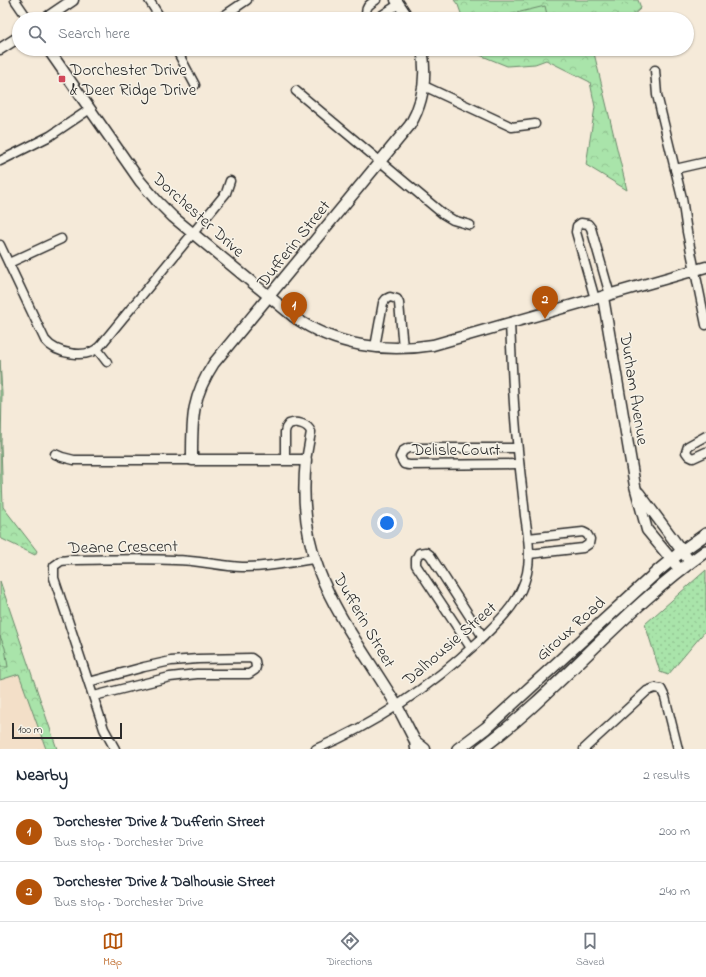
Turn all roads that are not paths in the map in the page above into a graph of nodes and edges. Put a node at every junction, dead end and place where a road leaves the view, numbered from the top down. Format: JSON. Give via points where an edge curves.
{"nodes":[{"id":1,"x":15,"y":0,"type":"edge"},
{"id":2,"x":73,"y":0,"type":"edge"},
{"id":3,"x":149,"y":0,"type":"edge"},
{"id":4,"x":247,"y":0,"type":"edge"},
{"id":5,"x":376,"y":0,"type":"edge"},
{"id":6,"x":398,"y":2,"type":"edge"},
{"id":7,"x":23,"y":12,"type":"edge"},
{"id":8,"x":55,"y":12,"type":"edge"},
{"id":9,"x":157,"y":12,"type":"edge"},
{"id":10,"x":229,"y":12,"type":"edge"},
{"id":11,"x":366,"y":12,"type":"edge"},
{"id":12,"x":385,"y":12,"type":"edge"},
{"id":13,"x":404,"y":12,"type":"edge"},
{"id":14,"x":12,"y":41,"type":"edge"},
{"id":15,"x":0,"y":49,"type":"edge"},
{"id":16,"x":53,"y":56,"type":"edge"},
{"id":17,"x":180,"y":56,"type":"edge"},
{"id":18,"x":423,"y":56,"type":"edge"},
{"id":19,"x":655,"y":70,"type":"dead end"},
{"id":20,"x":194,"y":85,"type":"dead end"},
{"id":21,"x":424,"y":86,"type":"junction"},
{"id":22,"x":296,"y":91,"type":"dead end"},
{"id":23,"x":90,"y":109,"type":"junction"},
{"id":24,"x":535,"y":124,"type":"dead end"},
{"id":25,"x":0,"y":161,"type":"edge"},
{"id":26,"x":380,"y":162,"type":"junction"},
{"id":27,"x":706,"y":162,"type":"edge"},
{"id":28,"x":675,"y":169,"type":"junction"},
{"id":29,"x":230,"y":181,"type":"dead end"},
{"id":30,"x":470,"y":224,"type":"dead end"},
{"id":31,"x":193,"y":234,"type":"junction"},
{"id":32,"x":61,"y":239,"type":"dead end"},
{"id":33,"x":0,"y":244,"type":"edge"},
{"id":34,"x":9,"y":263,"type":"junction"},
{"id":35,"x":706,"y":267,"type":"edge"},
{"id":36,"x":694,"y":270,"type":"junction"},
{"id":37,"x":269,"y":297,"type":"junction"},
{"id":38,"x":603,"y":297,"type":"junction"},
{"id":39,"x":510,"y":323,"type":"junction"},
{"id":40,"x":706,"y":325,"type":"edge"},
{"id":41,"x":376,"y":347,"type":"junction"},
{"id":42,"x":403,"y":348,"type":"junction"},
{"id":43,"x":97,"y":349,"type":"junction"},
{"id":44,"x":107,"y":362,"type":"dead end"},
{"id":45,"x":706,"y":436,"type":"edge"},
{"id":46,"x":517,"y":448,"type":"junction"},
{"id":47,"x":706,"y":452,"type":"edge"},
{"id":48,"x":54,"y":454,"type":"dead end"},
{"id":49,"x":192,"y":460,"type":"junction"},
{"id":50,"x":284,"y":460,"type":"junction"},
{"id":51,"x":306,"y":460,"type":"junction"},
{"id":52,"x":519,"y":464,"type":"junction"},
{"id":53,"x":634,"y":486,"type":"junction"},
{"id":54,"x":706,"y":534,"type":"edge"},
{"id":55,"x":528,"y":538,"type":"junction"},
{"id":56,"x":682,"y":551,"type":"junction"},
{"id":57,"x":706,"y":551,"type":"edge"},
{"id":58,"x":529,"y":554,"type":"junction"},
{"id":59,"x":314,"y":559,"type":"junction"},
{"id":60,"x":671,"y":559,"type":"junction"},
{"id":61,"x":690,"y":562,"type":"junction"},
{"id":62,"x":680,"y":570,"type":"junction"},
{"id":63,"x":483,"y":637,"type":"junction"},
{"id":64,"x":471,"y":648,"type":"junction"},
{"id":65,"x":89,"y":682,"type":"junction"},
{"id":66,"x":94,"y":696,"type":"junction"},
{"id":67,"x":397,"y":706,"type":"junction"},
{"id":68,"x":416,"y":745,"type":"edge"},
{"id":69,"x":115,"y":749,"type":"edge"},
{"id":70,"x":316,"y":749,"type":"edge"},
{"id":71,"x":425,"y":749,"type":"edge"},
{"id":72,"x":458,"y":749,"type":"edge"},
{"id":73,"x":481,"y":749,"type":"edge"},
{"id":74,"x":584,"y":749,"type":"edge"},
{"id":75,"x":678,"y":749,"type":"edge"}],
"edges":[{"from":1,"to":7,"type":"street"},
{"from":2,"to":8,"type":"street"},
{"from":3,"to":9,"type":"street"},
{"from":4,"to":10,"type":"street"},
{"from":5,"to":11,"type":"street","via":[[368,5]]},
{"from":6,"to":12,"type":"street"},
{"from":6,"to":13,"type":"street"},
{"from":14,"to":15,"type":"street"},
{"from":16,"to":23,"type":"street","name":"Dorchester Drive"},
{"from":17,"to":20,"type":"street"},
{"from":18,"to":21,"type":"street","name":"Dufferin Street"},
{"from":19,"to":28,"type":"street","via":[[657,95]]},
{"from":21,"to":24,"type":"street","via":[[512,127]]},
{"from":21,"to":26,"type":"street","name":"Dufferin Street","via":[[419,106],[410,125]]},
{"from":22,"to":26,"type":"street"},
{"from":23,"to":25,"type":"street","via":[[50,136]]},
{"from":23,"to":31,"type":"street","name":"Dorchester Drive","via":[[144,187]]},
{"from":26,"to":30,"type":"street","via":[[443,214],[453,220]]},
{"from":26,"to":37,"type":"street","name":"Dufferin Street"},
{"from":27,"to":28,"type":"street"},
{"from":28,"to":36,"type":"street"},
{"from":29,"to":31,"type":"street","via":[[226,193]]},
{"from":31,"to":37,"type":"street","name":"Dorchester Drive"},
{"from":31,"to":43,"type":"street"},
{"from":32,"to":34,"type":"street"},
{"from":33,"to":34,"type":"street"},
{"from":34,"to":43,"type":"street","via":[[48,343],[57,350],[84,354]]},
{"from":35,"to":36,"type":"street","name":"Dorchester Drive"},
{"from":36,"to":38,"type":"street","name":"Dorchester Drive"},
{"from":36,"to":40,"type":"street"},
{"from":37,"to":41,"type":"street","name":"Dorchester Drive","via":[[299,321],[320,332],[340,340]]},
{"from":37,"to":49,"type":"street","name":"Dufferin Street","via":[[214,363],[201,386],[193,416]]},
{"from":38,"to":38,"type":"street","via":[[591,228],[588,224],[581,223],[576,226],[576,232]]},
{"from":38,"to":39,"type":"street","name":"Dorchester Drive"},
{"from":38,"to":53,"type":"street","name":"Durham Avenue"},
{"from":39,"to":42,"type":"street","name":"Dorchester Drive","via":[[443,342]]},
{"from":39,"to":46,"type":"street","name":"Dalhousie Street"},
{"from":41,"to":42,"type":"street","name":"Dorchester Drive"},
{"from":41,"to":42,"type":"street","via":[[383,304],[390,297],[397,299],[399,303]]},
{"from":43,"to":44,"type":"street"},
{"from":45,"to":47,"type":"street","via":[[688,446],[686,452],[694,458]]},
{"from":46,"to":52,"type":"street","name":"Dalhousie Street"},
{"from":46,"to":52,"type":"street","name":"Delisle Court","via":[[408,448],[400,457],[404,464]]},
{"from":48,"to":49,"type":"street","via":[[74,460]]},
{"from":49,"to":50,"type":"street"},
{"from":50,"to":51,"type":"street"},
{"from":50,"to":51,"type":"street","name":"Dufferin Street","via":[[285,430],[289,424],[297,423],[307,426],[311,432]]},
{"from":51,"to":59,"type":"street","name":"Dufferin Street","via":[[304,506]]},
{"from":52,"to":55,"type":"street","name":"Dalhousie Street"},
{"from":53,"to":56,"type":"street","name":"Durham Avenue"},
{"from":53,"to":60,"type":"street","name":"Durham Avenue","via":[[647,530]]},
{"from":54,"to":56,"type":"main road","name":"Giroux Road"},
{"from":55,"to":58,"type":"street","name":"Dalhousie Street"},
{"from":55,"to":58,"type":"street","via":[[583,532],[588,534],[590,539],[589,544],[583,548]]},
{"from":56,"to":60,"type":"main road","name":"Giroux Road"},
{"from":56,"to":61,"type":"street","name":"Durham Avenue"},
{"from":57,"to":61,"type":"main road","name":"Giroux Road"},
{"from":58,"to":63,"type":"street","name":"Dalhousie Street","via":[[527,573],[519,596],[508,613]]},
{"from":59,"to":65,"type":"street","name":"Deane Crescent","via":[[250,567],[174,560],[61,561],[54,566],[54,578]]},
{"from":59,"to":67,"type":"street","name":"Dufferin Street","via":[[335,608]]},
{"from":60,"to":62,"type":"street","name":"Durham Avenue"},
{"from":60,"to":72,"type":"main road","name":"Giroux Road","via":[[486,728]]},
{"from":61,"to":62,"type":"main road","name":"Giroux Road"},
{"from":62,"to":73,"type":"main road","name":"Giroux Road"},
{"from":63,"to":64,"type":"street","name":"Dalhousie Street"},
{"from":63,"to":64,"type":"street","via":[[430,555],[426,552],[419,553],[416,565]]},
{"from":64,"to":67,"type":"street","name":"Dalhousie Street","via":[[439,676]]},
{"from":65,"to":66,"type":"street","name":"Deane Crescent"},
{"from":65,"to":66,"type":"street","via":[[144,666],[177,660],[251,658],[256,663],[255,670],[249,674],[196,674],[170,677]]},
{"from":66,"to":69,"type":"street","name":"Deane Crescent","via":[[104,729]]},
{"from":67,"to":68,"type":"street","name":"Dufferin Street"},
{"from":67,"to":70,"type":"street","via":[[349,734]]},
{"from":68,"to":71,"type":"street","name":"Dufferin Street"},
{"from":74,"to":75,"type":"street","via":[[647,691],[655,688],[661,689],[665,697]]}]}
